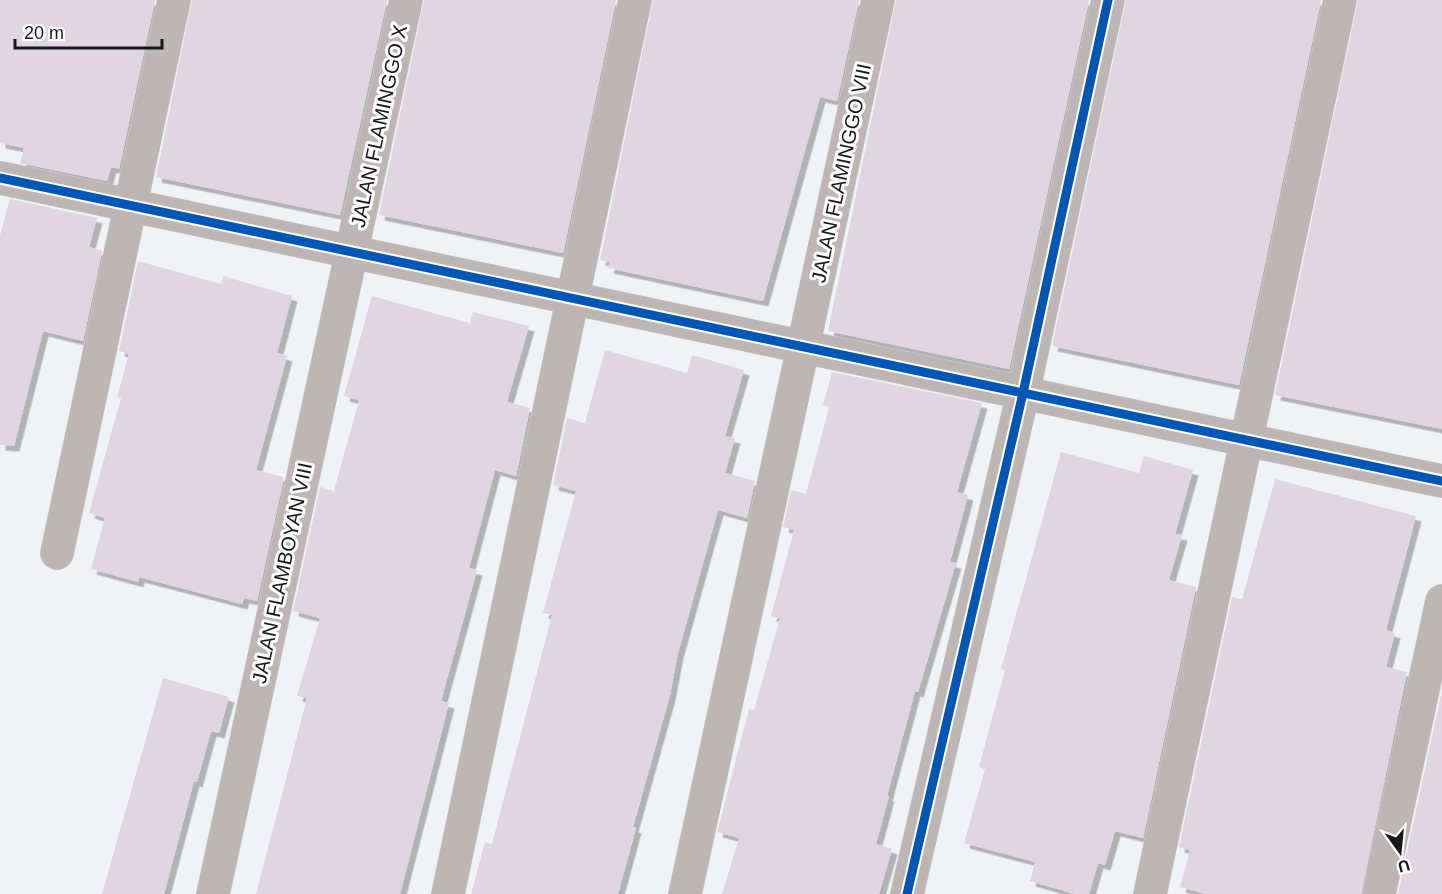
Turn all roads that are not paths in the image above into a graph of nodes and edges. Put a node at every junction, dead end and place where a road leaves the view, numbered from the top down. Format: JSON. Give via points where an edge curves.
{"nodes":[{"id":1,"x":174,"y":0,"type":"edge"},
{"id":2,"x":406,"y":0,"type":"edge"},
{"id":3,"x":635,"y":0,"type":"edge"},
{"id":4,"x":878,"y":0,"type":"edge"},
{"id":5,"x":1108,"y":0,"type":"edge"},
{"id":6,"x":1340,"y":0,"type":"edge"},
{"id":7,"x":0,"y":178,"type":"edge"},
{"id":8,"x":130,"y":205,"type":"junction"},
{"id":9,"x":351,"y":252,"type":"junction"},
{"id":10,"x":573,"y":299,"type":"junction"},
{"id":11,"x":803,"y":347,"type":"junction"},
{"id":12,"x":1023,"y":393,"type":"junction"},
{"id":13,"x":1247,"y":439,"type":"junction"},
{"id":14,"x":1442,"y":481,"type":"edge"},
{"id":15,"x":57,"y":553,"type":"dead end"},
{"id":16,"x":1442,"y":601,"type":"edge"},
{"id":17,"x":213,"y":894,"type":"edge"},
{"id":18,"x":448,"y":894,"type":"edge"},
{"id":19,"x":685,"y":894,"type":"edge"},
{"id":20,"x":907,"y":894,"type":"edge"},
{"id":21,"x":1150,"y":894,"type":"edge"},
{"id":22,"x":1379,"y":894,"type":"edge"}],
"edges":[{"from":1,"to":8,"type":"street"},
{"from":2,"to":9,"type":"street","name":"JALAN FLAMINGGO X"},
{"from":3,"to":10,"type":"street"},
{"from":4,"to":11,"type":"street","name":"JALAN FLAMINGGO VIII"},
{"from":5,"to":12,"type":"street"},
{"from":6,"to":13,"type":"street"},
{"from":7,"to":8,"type":"street"},
{"from":8,"to":9,"type":"street"},
{"from":8,"to":15,"type":"street"},
{"from":9,"to":10,"type":"street"},
{"from":9,"to":17,"type":"street","name":"JALAN FLAMBOYAN VIII"},
{"from":10,"to":11,"type":"street"},
{"from":10,"to":18,"type":"street"},
{"from":11,"to":12,"type":"street"},
{"from":11,"to":19,"type":"street","name":"JALAN FLAMINGGO VIII"},
{"from":12,"to":13,"type":"street"},
{"from":12,"to":20,"type":"street"},
{"from":13,"to":14,"type":"street"},
{"from":13,"to":21,"type":"street"},
{"from":16,"to":22,"type":"street"}]}
